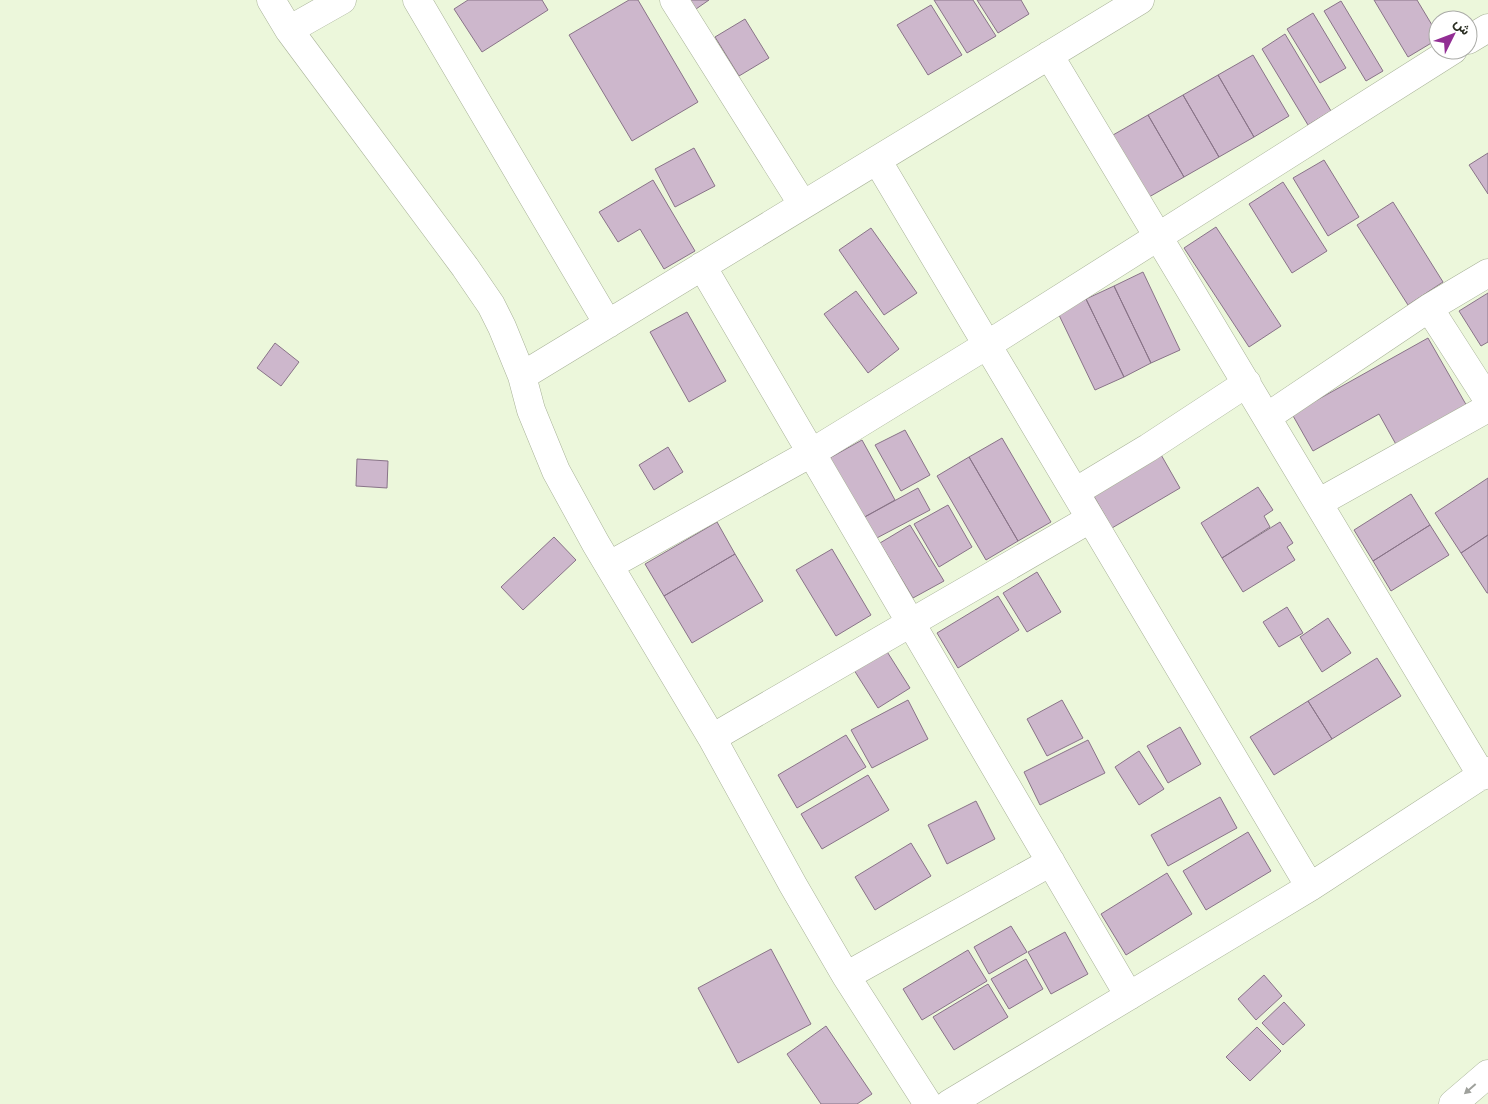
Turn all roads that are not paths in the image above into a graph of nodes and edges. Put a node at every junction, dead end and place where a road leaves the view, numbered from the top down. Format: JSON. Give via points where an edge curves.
{"nodes":[{"id":1,"x":271,"y":0,"type":"edge"},
{"id":2,"x":342,"y":0,"type":"edge"},
{"id":3,"x":417,"y":0,"type":"edge"},
{"id":4,"x":674,"y":0,"type":"edge"},
{"id":5,"x":1140,"y":0,"type":"edge"},
{"id":6,"x":1108,"y":8,"type":"edge"},
{"id":7,"x":289,"y":30,"type":"junction"},
{"id":8,"x":1049,"y":55,"type":"junction"},
{"id":9,"x":1437,"y":60,"type":"edge"},
{"id":10,"x":877,"y":160,"type":"junction"},
{"id":11,"x":803,"y":205,"type":"junction"},
{"id":12,"x":1158,"y":236,"type":"junction"},
{"id":13,"x":702,"y":266,"type":"junction"},
{"id":14,"x":1488,"y":273,"type":"edge"},
{"id":15,"x":1430,"y":308,"type":"junction"},
{"id":16,"x":608,"y":324,"type":"junction"},
{"id":17,"x":988,"y":344,"type":"junction"},
{"id":18,"x":522,"y":376,"type":"junction"},
{"id":19,"x":1247,"y":383,"type":"junction"},
{"id":20,"x":1488,"y":400,"type":"edge"},
{"id":21,"x":1488,"y":408,"type":"edge"},
{"id":22,"x":1267,"y":417,"type":"junction"},
{"id":23,"x":811,"y":453,"type":"junction"},
{"id":24,"x":1075,"y":492,"type":"junction"},
{"id":25,"x":1318,"y":504,"type":"junction"},
{"id":26,"x":1090,"y":519,"type":"junction"},
{"id":27,"x":610,"y":566,"type":"junction"},
{"id":28,"x":910,"y":623,"type":"junction"},
{"id":29,"x":712,"y":738,"type":"junction"},
{"id":30,"x":1485,"y":773,"type":"edge"},
{"id":31,"x":1050,"y":862,"type":"junction"},
{"id":32,"x":1310,"y":887,"type":"junction"},
{"id":33,"x":846,"y":976,"type":"junction"},
{"id":34,"x":1129,"y":996,"type":"junction"},
{"id":35,"x":1488,"y":1074,"type":"edge"},
{"id":36,"x":928,"y":1104,"type":"edge"},
{"id":37,"x":949,"y":1104,"type":"edge"},
{"id":38,"x":1453,"y":1104,"type":"edge"}],
"edges":[{"from":1,"to":7,"type":"street"},
{"from":2,"to":7,"type":"street"},
{"from":3,"to":16,"type":"street"},
{"from":4,"to":11,"type":"street"},
{"from":5,"to":6,"type":"street"},
{"from":6,"to":8,"type":"street"},
{"from":7,"to":18,"type":"street","via":[[491,305]]},
{"from":8,"to":10,"type":"street"},
{"from":8,"to":12,"type":"street"},
{"from":9,"to":12,"type":"street"},
{"from":10,"to":11,"type":"street"},
{"from":10,"to":17,"type":"street"},
{"from":11,"to":13,"type":"street"},
{"from":12,"to":17,"type":"street"},
{"from":12,"to":19,"type":"street"},
{"from":13,"to":16,"type":"street"},
{"from":13,"to":23,"type":"street"},
{"from":14,"to":15,"type":"street"},
{"from":15,"to":20,"type":"street"},
{"from":15,"to":22,"type":"street"},
{"from":16,"to":18,"type":"street"},
{"from":17,"to":23,"type":"street"},
{"from":17,"to":24,"type":"street"},
{"from":18,"to":27,"type":"street","via":[[531,410],[556,472]]},
{"from":19,"to":22,"type":"street"},
{"from":19,"to":24,"type":"street"},
{"from":21,"to":25,"type":"street"},
{"from":22,"to":25,"type":"street"},
{"from":23,"to":27,"type":"street"},
{"from":23,"to":28,"type":"street"},
{"from":24,"to":26,"type":"street"},
{"from":25,"to":30,"type":"street"},
{"from":26,"to":28,"type":"street"},
{"from":26,"to":32,"type":"street"},
{"from":27,"to":29,"type":"street"},
{"from":28,"to":29,"type":"street"},
{"from":28,"to":31,"type":"street"},
{"from":29,"to":33,"type":"street"},
{"from":30,"to":32,"type":"street"},
{"from":31,"to":33,"type":"street"},
{"from":31,"to":34,"type":"street"},
{"from":32,"to":34,"type":"street"},
{"from":33,"to":36,"type":"street"},
{"from":34,"to":37,"type":"street"},
{"from":35,"to":38,"type":"street","one_way":true}]}
